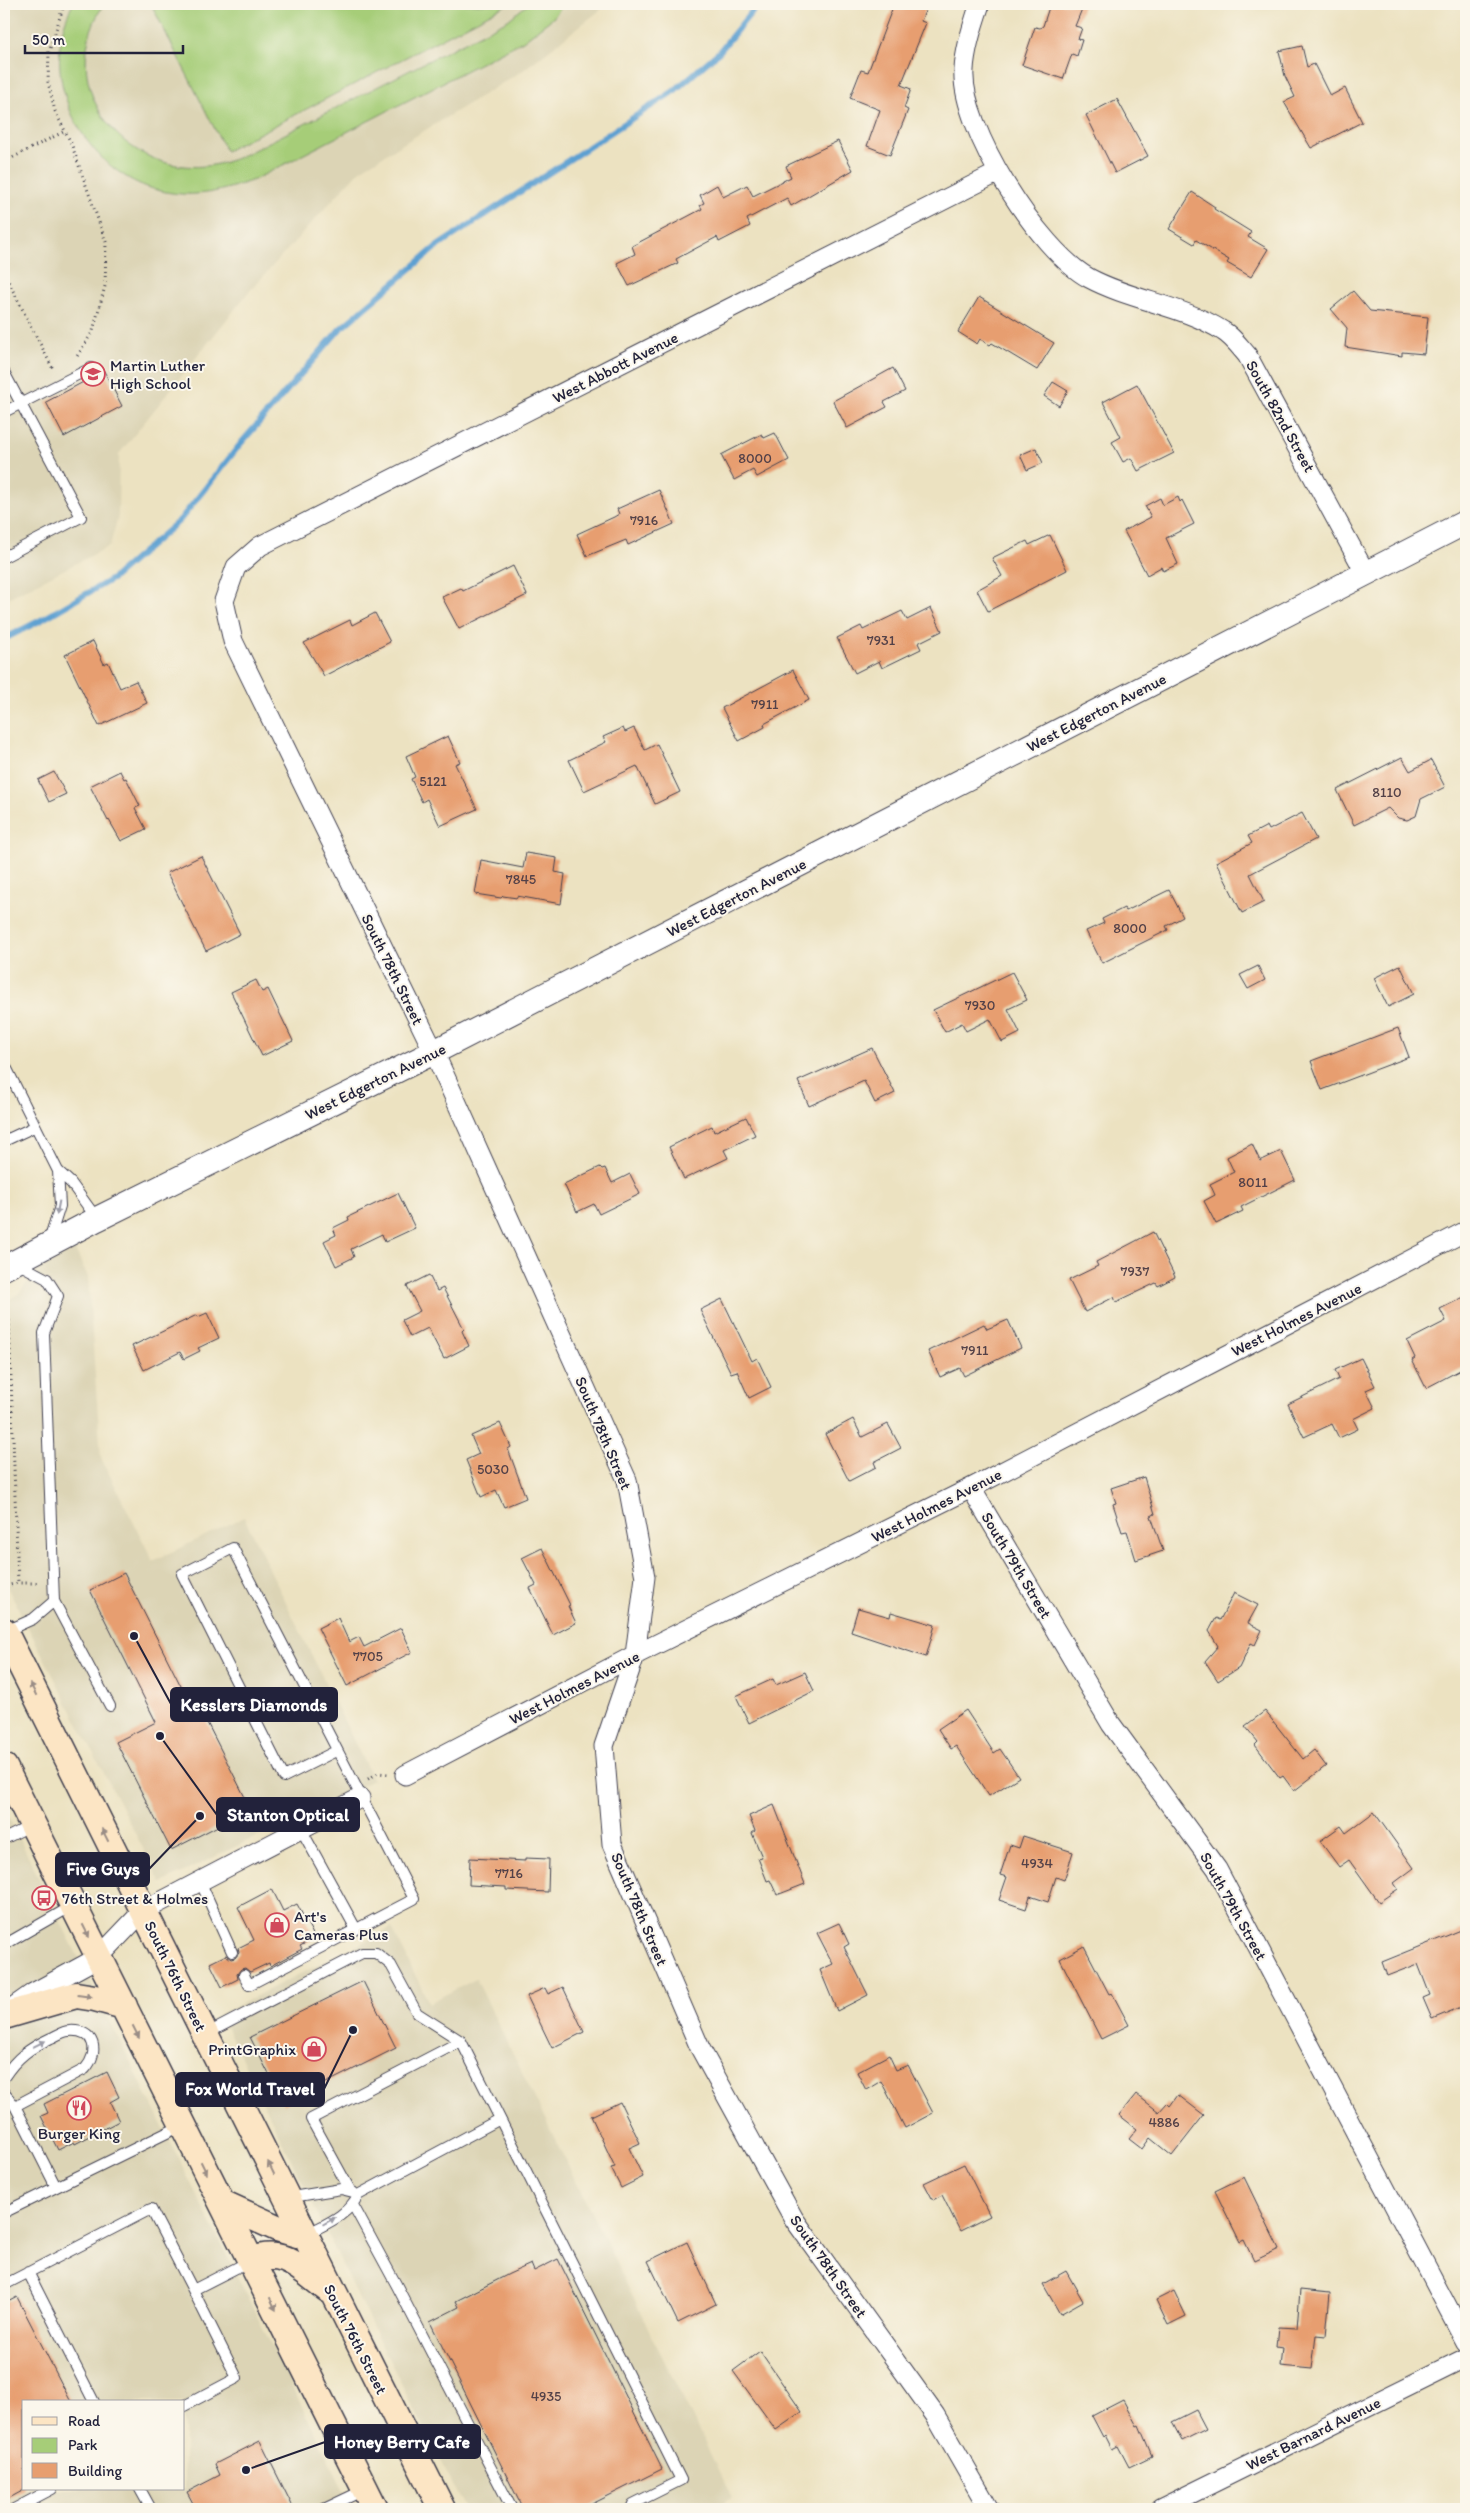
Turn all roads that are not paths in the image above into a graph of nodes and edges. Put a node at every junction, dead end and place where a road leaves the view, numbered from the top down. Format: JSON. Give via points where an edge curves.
{"nodes":[{"id":1,"x":980,"y":4,"type":"edge"},
{"id":2,"x":998,"y":173,"type":"junction"},
{"id":3,"x":91,"y":368,"type":"dead end"},
{"id":4,"x":4,"y":372,"type":"edge"},
{"id":5,"x":20,"y":404,"type":"junction"},
{"id":6,"x":4,"y":412,"type":"edge"},
{"id":7,"x":1466,"y":522,"type":"edge"},
{"id":8,"x":4,"y":557,"type":"edge"},
{"id":9,"x":236,"y":567,"type":"joint"},
{"id":10,"x":1366,"y":574,"type":"junction"},
{"id":11,"x":434,"y":1052,"type":"junction"},
{"id":12,"x":4,"y":1063,"type":"edge"},
{"id":13,"x":34,"y":1127,"type":"junction"},
{"id":14,"x":4,"y":1141,"type":"edge"},
{"id":15,"x":58,"y":1171,"type":"junction"},
{"id":16,"x":97,"y":1219,"type":"junction"},
{"id":17,"x":1466,"y":1231,"type":"edge"},
{"id":18,"x":48,"y":1245,"type":"junction"},
{"id":19,"x":9,"y":1265,"type":"edge"},
{"id":20,"x":971,"y":1488,"type":"junction"},
{"id":21,"x":54,"y":1601,"type":"junction"},
{"id":22,"x":6,"y":1639,"type":"edge"},
{"id":23,"x":635,"y":1655,"type":"junction"},
{"id":24,"x":110,"y":1706,"type":"dead end"},
{"id":25,"x":336,"y":1751,"type":"junction"},
{"id":26,"x":4,"y":1767,"type":"edge"},
{"id":27,"x":404,"y":1775,"type":"road end"},
{"id":28,"x":357,"y":1792,"type":"junction"},
{"id":29,"x":33,"y":1825,"type":"junction"},
{"id":30,"x":301,"y":1829,"type":"junction"},
{"id":31,"x":4,"y":1839,"type":"edge"},
{"id":32,"x":200,"y":1881,"type":"junction"},
{"id":33,"x":73,"y":1905,"type":"junction"},
{"id":34,"x":143,"y":1911,"type":"junction"},
{"id":35,"x":356,"y":1929,"type":"junction"},
{"id":36,"x":4,"y":1945,"type":"edge"},
{"id":37,"x":232,"y":1952,"type":"dead end"},
{"id":38,"x":99,"y":1957,"type":"junction"},
{"id":39,"x":244,"y":1976,"type":"dead end"},
{"id":40,"x":124,"y":2006,"type":"junction"},
{"id":41,"x":4,"y":2014,"type":"edge"},
{"id":42,"x":205,"y":2035,"type":"junction"},
{"id":43,"x":461,"y":2042,"type":"junction"},
{"id":44,"x":4,"y":2077,"type":"edge"},
{"id":45,"x":4,"y":2093,"type":"edge"},
{"id":46,"x":14,"y":2106,"type":"junction"},
{"id":47,"x":500,"y":2119,"type":"junction"},
{"id":48,"x":183,"y":2125,"type":"junction"},
{"id":49,"x":56,"y":2187,"type":"junction"},
{"id":50,"x":354,"y":2192,"type":"junction"},
{"id":51,"x":286,"y":2198,"type":"junction"},
{"id":52,"x":222,"y":2203,"type":"junction"},
{"id":53,"x":353,"y":2206,"type":"junction"},
{"id":54,"x":4,"y":2209,"type":"edge"},
{"id":55,"x":304,"y":2236,"type":"junction"},
{"id":56,"x":251,"y":2261,"type":"junction"},
{"id":57,"x":28,"y":2272,"type":"junction"},
{"id":58,"x":4,"y":2285,"type":"edge"},
{"id":59,"x":193,"y":2290,"type":"junction"},
{"id":60,"x":333,"y":2292,"type":"junction"},
{"id":61,"x":1466,"y":2342,"type":"edge"},
{"id":62,"x":1466,"y":2358,"type":"edge"},
{"id":63,"x":93,"y":2400,"type":"edge"},
{"id":64,"x":185,"y":2405,"type":"edge"},
{"id":65,"x":50,"y":2490,"type":"edge"},
{"id":66,"x":140,"y":2490,"type":"edge"},
{"id":67,"x":370,"y":2499,"type":"edge"},
{"id":68,"x":14,"y":2509,"type":"edge"},
{"id":69,"x":150,"y":2509,"type":"edge"},
{"id":70,"x":324,"y":2509,"type":"edge"},
{"id":71,"x":442,"y":2509,"type":"edge"},
{"id":72,"x":512,"y":2509,"type":"edge"},
{"id":73,"x":631,"y":2509,"type":"edge"},
{"id":74,"x":989,"y":2509,"type":"edge"},
{"id":75,"x":1160,"y":2509,"type":"edge"}],
"edges":[{"from":1,"to":2,"type":"street","name":"South 82nd Street","via":[[964,70],[969,111]]},
{"from":2,"to":9,"type":"street","name":"West Abbott Avenue","via":[[260,546]]},
{"from":2,"to":10,"type":"street","name":"South 82nd Street","via":[[1061,256],[1088,278],[1118,292],[1192,314],[1225,332],[1247,355]]},
{"from":3,"to":5,"type":"lane"},
{"from":4,"to":5,"type":"lane"},
{"from":5,"to":6,"type":"lane"},
{"from":5,"to":8,"type":"lane","via":[[81,517]]},
{"from":7,"to":10,"type":"street","name":"West Edgerton Avenue"},
{"from":9,"to":11,"type":"street","name":"South 78th Street","via":[[224,601],[233,641]]},
{"from":10,"to":11,"type":"street","name":"West Edgerton Avenue"},
{"from":11,"to":16,"type":"street","name":"West Edgerton Avenue"},
{"from":11,"to":23,"type":"street","name":"South 78th Street","via":[[627,1480],[645,1576]]},
{"from":12,"to":13,"type":"lane"},
{"from":13,"to":14,"type":"lane"},
{"from":13,"to":15,"type":"lane"},
{"from":15,"to":16,"type":"lane","via":[[71,1183]]},
{"from":15,"to":18,"type":"lane","one_way":true,"via":[[60,1206]]},
{"from":16,"to":18,"type":"street","name":"West Edgerton Avenue"},
{"from":17,"to":20,"type":"street","name":"West Holmes Avenue"},
{"from":18,"to":19,"type":"street","name":"West Edgerton Avenue"},
{"from":19,"to":21,"type":"lane","via":[[47,1279],[58,1296],[44,1334]]},
{"from":20,"to":23,"type":"street","name":"West Holmes Avenue"},
{"from":20,"to":61,"type":"street","name":"South 79th Street","via":[[1111,1724],[1217,1869]]},
{"from":21,"to":22,"type":"lane"},
{"from":21,"to":24,"type":"lane"},
{"from":34,"to":22,"type":"main road","name":"South 76th Street","one_way":true},
{"from":23,"to":27,"type":"street","name":"West Holmes Avenue"},
{"from":23,"to":74,"type":"street","name":"South 78th Street","via":[[604,1746],[612,1844],[700,2048],[794,2220],[935,2415]]},
{"from":25,"to":25,"type":"lane","via":[[233,1548],[182,1574],[284,1777]]},
{"from":25,"to":28,"type":"lane"},
{"from":26,"to":29,"type":"main road"},
{"from":28,"to":30,"type":"street"},
{"from":28,"to":35,"type":"lane","via":[[414,1899]]},
{"from":29,"to":31,"type":"lane"},
{"from":29,"to":33,"type":"main road"},
{"from":30,"to":32,"type":"street"},
{"from":30,"to":35,"type":"lane"},
{"from":32,"to":34,"type":"street"},
{"from":32,"to":37,"type":"lane"},
{"from":33,"to":36,"type":"lane"},
{"from":33,"to":38,"type":"main road","one_way":true},
{"from":34,"to":38,"type":"street"},
{"from":34,"to":42,"type":"main road","name":"South 76th Street"},
{"from":35,"to":39,"type":"lane","via":[[249,1985]]},
{"from":38,"to":40,"type":"main road"},
{"from":38,"to":41,"type":"street","via":[[33,1993]]},
{"from":41,"to":40,"type":"main road","one_way":true,"via":[[76,1995]]},
{"from":40,"to":48,"type":"main road","one_way":true},
{"from":42,"to":43,"type":"lane","via":[[362,1953],[376,1953],[391,1965],[417,2013]]},
{"from":51,"to":42,"type":"main road","name":"South 76th Street","one_way":true},
{"from":43,"to":47,"type":"lane"},
{"from":43,"to":50,"type":"lane","via":[[312,2119]]},
{"from":44,"to":46,"type":"lane","one_way":true,"via":[[16,2059],[28,2049],[67,2030],[90,2038],[94,2048],[94,2059],[85,2069]]},
{"from":45,"to":46,"type":"lane"},
{"from":46,"to":49,"type":"lane"},
{"from":47,"to":50,"type":"lane"},
{"from":47,"to":73,"type":"lane","via":[[681,2480],[633,2504]]},
{"from":48,"to":49,"type":"lane"},
{"from":48,"to":52,"type":"main road","one_way":true},
{"from":49,"to":54,"type":"lane","via":[[5,2212]]},
{"from":50,"to":51,"type":"lane","via":[[341,2189]]},
{"from":50,"to":53,"type":"lane"},
{"from":51,"to":55,"type":"main road","name":"South 76th Street"},
{"from":52,"to":55,"type":"main road","via":[[277,2228]]},
{"from":52,"to":56,"type":"main road"},
{"from":55,"to":53,"type":"lane","one_way":true},
{"from":53,"to":72,"type":"lane"},
{"from":55,"to":60,"type":"main road","name":"South 76th Street"},
{"from":56,"to":59,"type":"lane"},
{"from":56,"to":60,"type":"main road","via":[[264,2255],[288,2260]]},
{"from":56,"to":67,"type":"main road","one_way":true},
{"from":57,"to":58,"type":"lane"},
{"from":57,"to":59,"type":"lane","via":[[151,2209]]},
{"from":57,"to":63,"type":"lane"},
{"from":59,"to":64,"type":"lane","via":[[237,2378]]},
{"from":60,"to":71,"type":"main road","name":"South 76th Street"},
{"from":62,"to":75,"type":"street","name":"West Barnard Avenue"},
{"from":65,"to":68,"type":"lane"},
{"from":66,"to":69,"type":"lane"},
{"from":67,"to":70,"type":"lane"}]}
